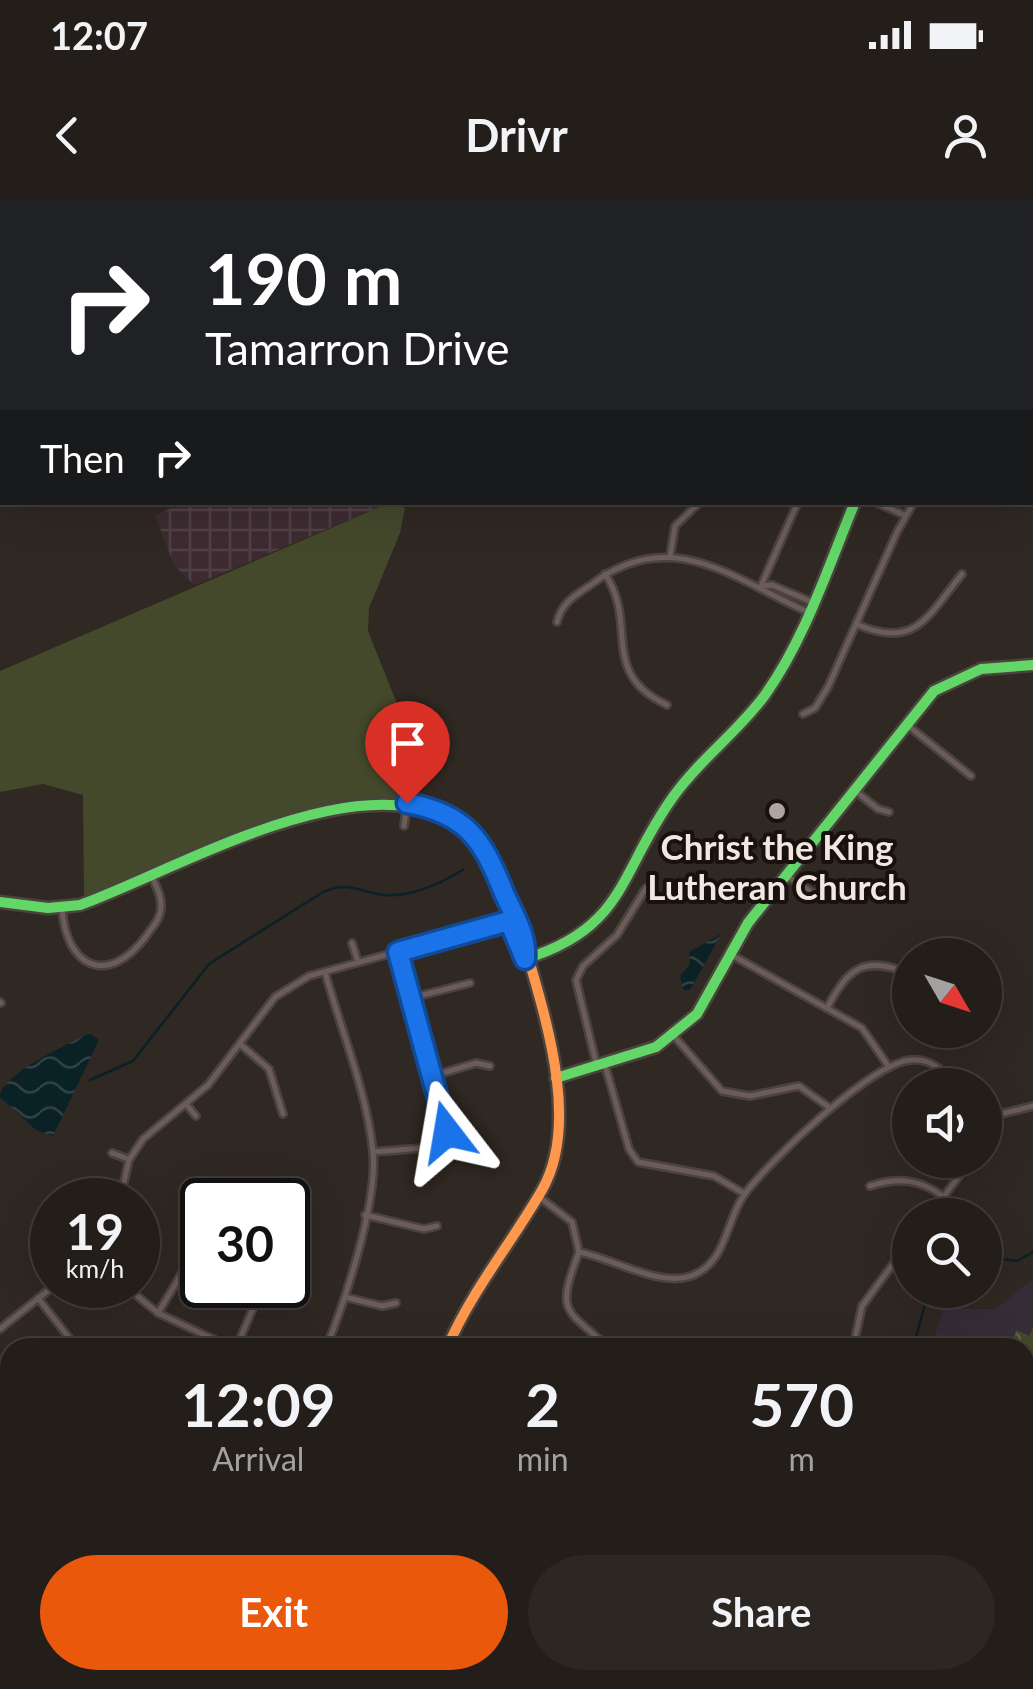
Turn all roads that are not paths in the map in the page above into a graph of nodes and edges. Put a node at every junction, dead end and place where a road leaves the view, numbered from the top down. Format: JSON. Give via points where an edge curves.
{"nodes":[{"id":1,"x":697,"y":505,"type":"edge"},
{"id":2,"x":797,"y":505,"type":"edge"},
{"id":3,"x":854,"y":505,"type":"edge"},
{"id":4,"x":881,"y":505,"type":"edge"},
{"id":5,"x":912,"y":505,"type":"edge"},
{"id":6,"x":905,"y":516,"type":"junction"},
{"id":7,"x":670,"y":558,"type":"junction"},
{"id":8,"x":605,"y":574,"type":"junction"},
{"id":9,"x":962,"y":574,"type":"dead end"},
{"id":10,"x":761,"y":586,"type":"junction"},
{"id":11,"x":810,"y":607,"type":"junction"},
{"id":12,"x":556,"y":622,"type":"dead end"},
{"id":13,"x":856,"y":624,"type":"junction"},
{"id":14,"x":1033,"y":665,"type":"edge"},
{"id":15,"x":667,"y":705,"type":"dead end"},
{"id":16,"x":803,"y":714,"type":"dead end"},
{"id":17,"x":906,"y":724,"type":"junction"},
{"id":18,"x":971,"y":776,"type":"dead end"},
{"id":19,"x":854,"y":790,"type":"junction"},
{"id":20,"x":407,"y":803,"type":"junction"},
{"id":21,"x":889,"y":812,"type":"dead end"},
{"id":22,"x":404,"y":826,"type":"dead end"},
{"id":23,"x":785,"y":874,"type":"junction"},
{"id":24,"x":152,"y":877,"type":"junction"},
{"id":25,"x":646,"y":888,"type":"dead end"},
{"id":26,"x":506,"y":897,"type":"junction"},
{"id":27,"x":819,"y":897,"type":"dead end"},
{"id":28,"x":0,"y":902,"type":"edge"},
{"id":29,"x":62,"y":908,"type":"junction"},
{"id":30,"x":509,"y":921,"type":"junction"},
{"id":31,"x":352,"y":943,"type":"dead end"},
{"id":32,"x":398,"y":952,"type":"junction"},
{"id":33,"x":730,"y":954,"type":"junction"},
{"id":34,"x":525,"y":959,"type":"junction"},
{"id":35,"x":358,"y":962,"type":"junction"},
{"id":36,"x":892,"y":968,"type":"edge"},
{"id":37,"x":325,"y":972,"type":"junction"},
{"id":38,"x":470,"y":982,"type":"dead end"},
{"id":39,"x":411,"y":998,"type":"junction"},
{"id":40,"x":827,"y":1008,"type":"junction"},
{"id":41,"x":673,"y":1035,"type":"junction"},
{"id":42,"x":240,"y":1044,"type":"junction"},
{"id":43,"x":601,"y":1065,"type":"junction"},
{"id":44,"x":490,"y":1066,"type":"dead end"},
{"id":45,"x":890,"y":1068,"type":"junction"},
{"id":46,"x":935,"y":1068,"type":"edge"},
{"id":47,"x":433,"y":1076,"type":"junction"},
{"id":48,"x":556,"y":1078,"type":"junction"},
{"id":49,"x":186,"y":1104,"type":"junction"},
{"id":50,"x":1033,"y":1106,"type":"edge"},
{"id":51,"x":830,"y":1108,"type":"junction"},
{"id":52,"x":282,"y":1114,"type":"dead end"},
{"id":53,"x":1002,"y":1114,"type":"edge"},
{"id":54,"x":196,"y":1116,"type":"dead end"},
{"id":55,"x":448,"y":1146,"type":"junction"},
{"id":56,"x":373,"y":1152,"type":"junction"},
{"id":57,"x":112,"y":1153,"type":"dead end"},
{"id":58,"x":488,"y":1154,"type":"dead end"},
{"id":59,"x":129,"y":1160,"type":"junction"},
{"id":60,"x":125,"y":1178,"type":"edge"},
{"id":61,"x":958,"y":1178,"type":"edge"},
{"id":62,"x":870,"y":1186,"type":"dead end"},
{"id":63,"x":745,"y":1194,"type":"junction"},
{"id":64,"x":538,"y":1196,"type":"junction"},
{"id":65,"x":944,"y":1197,"type":"joint"},
{"id":66,"x":365,"y":1215,"type":"junction"},
{"id":67,"x":437,"y":1226,"type":"dead end"},
{"id":68,"x":580,"y":1252,"type":"junction"},
{"id":69,"x":892,"y":1265,"type":"edge"},
{"id":70,"x":180,"y":1277,"type":"edge"},
{"id":71,"x":344,"y":1297,"type":"junction"},
{"id":72,"x":396,"y":1303,"type":"dead end"},
{"id":73,"x":30,"y":1305,"type":"edge"},
{"id":74,"x":46,"y":1308,"type":"edge"},
{"id":75,"x":151,"y":1308,"type":"edge"},
{"id":76,"x":252,"y":1308,"type":"edge"},
{"id":77,"x":158,"y":1314,"type":"junction"},
{"id":78,"x":0,"y":1329,"type":"edge"},
{"id":79,"x":69,"y":1338,"type":"edge"},
{"id":80,"x":210,"y":1338,"type":"edge"},
{"id":81,"x":239,"y":1338,"type":"edge"},
{"id":82,"x":330,"y":1338,"type":"edge"},
{"id":83,"x":451,"y":1338,"type":"edge"},
{"id":84,"x":594,"y":1338,"type":"edge"},
{"id":85,"x":855,"y":1338,"type":"edge"}],
"edges":[{"from":1,"to":7,"type":"street","via":[[676,526]]},
{"from":2,"to":10,"type":"street"},
{"from":3,"to":11,"type":"main road"},
{"from":4,"to":6,"type":"street"},
{"from":5,"to":6,"type":"street"},
{"from":6,"to":13,"type":"street"},
{"from":7,"to":8,"type":"street"},
{"from":7,"to":10,"type":"street","via":[[702,561]]},
{"from":8,"to":12,"type":"street","via":[[561,607]]},
{"from":8,"to":15,"type":"street","via":[[616,593],[629,676]]},
{"from":9,"to":13,"type":"street","via":[[907,633],[878,634]]},
{"from":10,"to":11,"type":"street","via":[[772,585]]},
{"from":10,"to":11,"type":"street","via":[[768,595]]},
{"from":11,"to":34,"type":"main road","via":[[770,688],[670,800],[602,920],[574,944]]},
{"from":13,"to":16,"type":"street","via":[[828,687]]},
{"from":14,"to":17,"type":"main road","via":[[1001,665],[947,681]]},
{"from":17,"to":18,"type":"street"},
{"from":17,"to":19,"type":"main road"},
{"from":19,"to":21,"type":"street"},
{"from":19,"to":23,"type":"main road"},
{"from":20,"to":22,"type":"street"},
{"from":20,"to":24,"type":"main road","via":[[311,821]]},
{"from":20,"to":26,"type":"main road","via":[[445,814],[475,836],[492,858]]},
{"from":23,"to":27,"type":"street"},
{"from":23,"to":33,"type":"main road"},
{"from":24,"to":29,"type":"main road"},
{"from":24,"to":29,"type":"street","via":[[162,904],[159,919],[114,968],[72,950]]},
{"from":25,"to":43,"type":"street","via":[[618,935],[576,980]]},
{"from":26,"to":30,"type":"main road"},
{"from":26,"to":34,"type":"main road","via":[[514,906]]},
{"from":28,"to":29,"type":"main road"},
{"from":30,"to":32,"type":"street"},
{"from":30,"to":34,"type":"main road"},
{"from":31,"to":35,"type":"street"},
{"from":32,"to":35,"type":"street"},
{"from":32,"to":39,"type":"street"},
{"from":33,"to":40,"type":"street"},
{"from":33,"to":41,"type":"main road","via":[[704,1004]]},
{"from":34,"to":48,"type":"main road"},
{"from":35,"to":37,"type":"street"},
{"from":36,"to":40,"type":"street","via":[[856,970]]},
{"from":37,"to":42,"type":"street","via":[[282,991]]},
{"from":37,"to":56,"type":"street"},
{"from":38,"to":39,"type":"street"},
{"from":39,"to":47,"type":"street"},
{"from":40,"to":45,"type":"street","via":[[862,1028]]},
{"from":41,"to":43,"type":"main road"},
{"from":41,"to":51,"type":"street","via":[[722,1092],[750,1096],[799,1086]]},
{"from":42,"to":49,"type":"street"},
{"from":42,"to":52,"type":"street","via":[[269,1070]]},
{"from":43,"to":48,"type":"main road"},
{"from":43,"to":63,"type":"street","via":[[632,1156],[646,1166],[714,1176]]},
{"from":44,"to":47,"type":"street"},
{"from":45,"to":46,"type":"street","via":[[912,1059]]},
{"from":45,"to":51,"type":"street"},
{"from":47,"to":55,"type":"street"},
{"from":48,"to":64,"type":"main road","via":[[559,1142]]},
{"from":49,"to":54,"type":"street"},
{"from":49,"to":59,"type":"street","via":[[143,1139]]},
{"from":50,"to":53,"type":"street"},
{"from":51,"to":63,"type":"street"},
{"from":55,"to":56,"type":"street"},
{"from":55,"to":58,"type":"street"},
{"from":56,"to":66,"type":"street"},
{"from":57,"to":59,"type":"street"},
{"from":59,"to":60,"type":"street"},
{"from":61,"to":65,"type":"street"},
{"from":62,"to":65,"type":"street","via":[[916,1181]]},
{"from":63,"to":68,"type":"street","via":[[718,1255],[695,1274],[666,1278]]},
{"from":64,"to":68,"type":"street","via":[[572,1222]]},
{"from":64,"to":83,"type":"main road"},
{"from":66,"to":67,"type":"street"},
{"from":66,"to":71,"type":"street"},
{"from":68,"to":84,"type":"street","via":[[568,1277],[568,1304]]},
{"from":69,"to":85,"type":"street","via":[[862,1306]]},
{"from":70,"to":77,"type":"street"},
{"from":71,"to":72,"type":"street"},
{"from":71,"to":82,"type":"street"},
{"from":73,"to":78,"type":"street"},
{"from":74,"to":79,"type":"street"},
{"from":75,"to":77,"type":"street"},
{"from":76,"to":81,"type":"street"},
{"from":77,"to":80,"type":"street"}]}
